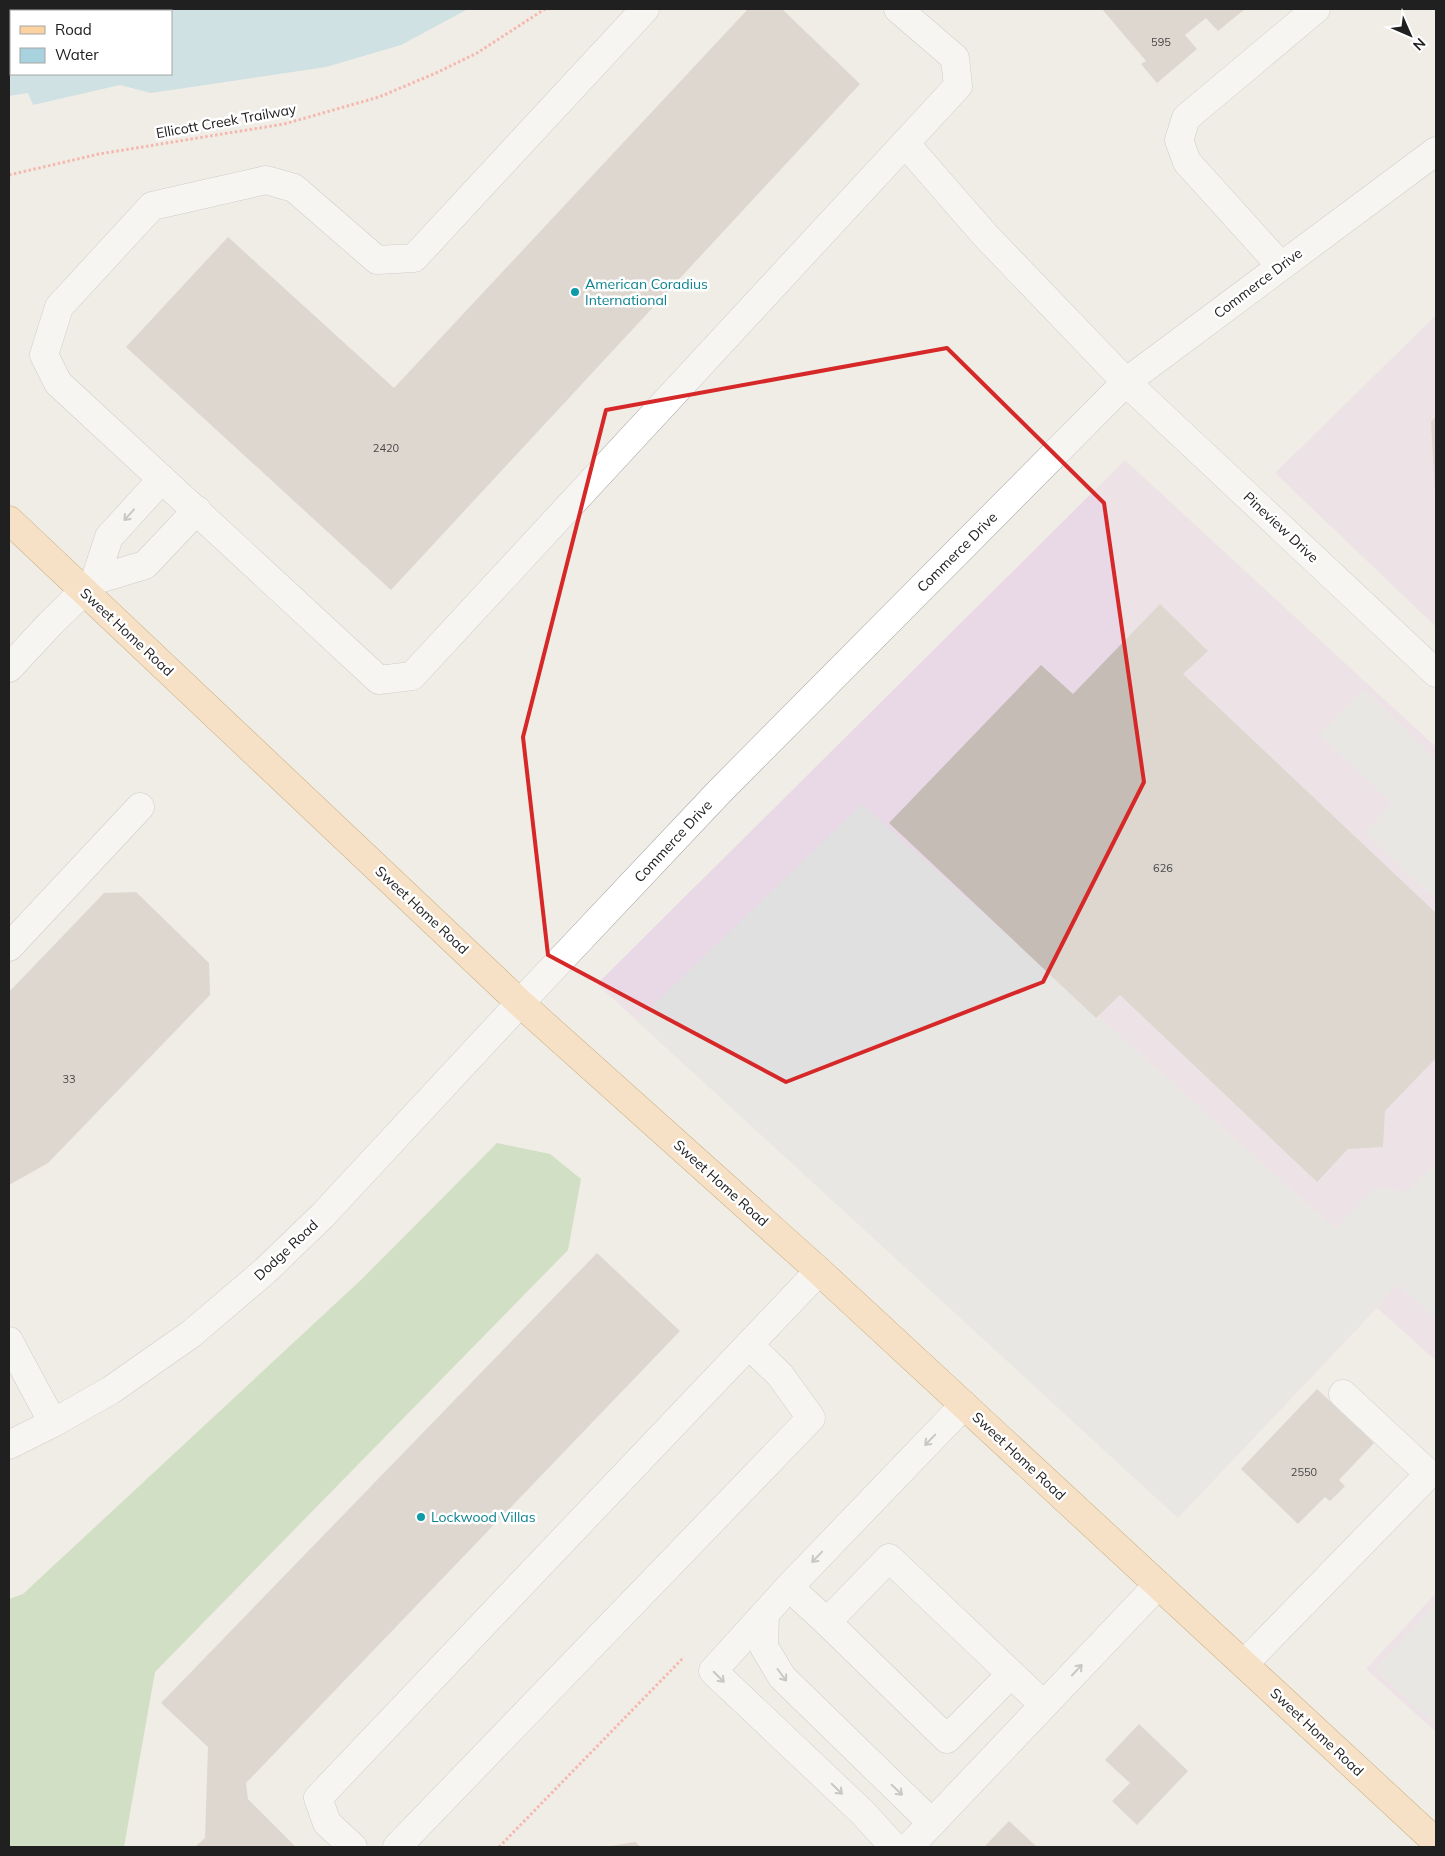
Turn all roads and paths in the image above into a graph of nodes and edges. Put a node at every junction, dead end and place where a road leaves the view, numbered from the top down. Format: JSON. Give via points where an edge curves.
{"nodes":[{"id":1,"x":545,"y":9,"type":"edge"},
{"id":2,"x":644,"y":9,"type":"edge"},
{"id":3,"x":898,"y":9,"type":"edge"},
{"id":4,"x":1316,"y":9,"type":"edge"},
{"id":5,"x":905,"y":143,"type":"junction"},
{"id":6,"x":1436,"y":151,"type":"edge"},
{"id":7,"x":9,"y":174,"type":"edge"},
{"id":8,"x":1281,"y":266,"type":"junction"},
{"id":9,"x":1126,"y":382,"type":"junction"},
{"id":10,"x":162,"y":479,"type":"junction"},
{"id":11,"x":197,"y":510,"type":"junction"},
{"id":12,"x":9,"y":520,"type":"edge"},
{"id":13,"x":90,"y":585,"type":"junction"},
{"id":14,"x":9,"y":668,"type":"edge"},
{"id":15,"x":1436,"y":673,"type":"edge"},
{"id":16,"x":140,"y":807,"type":"dead end"},
{"id":17,"x":9,"y":947,"type":"edge"},
{"id":18,"x":520,"y":1002,"type":"junction"},
{"id":19,"x":819,"y":1271,"type":"junction"},
{"id":20,"x":9,"y":1341,"type":"edge"},
{"id":21,"x":749,"y":1345,"type":"junction"},
{"id":22,"x":1344,"y":1394,"type":"dead end"},
{"id":23,"x":964,"y":1405,"type":"junction"},
{"id":24,"x":53,"y":1423,"type":"junction"},
{"id":25,"x":9,"y":1445,"type":"edge"},
{"id":26,"x":1158,"y":1585,"type":"junction"},
{"id":27,"x":789,"y":1587,"type":"junction"},
{"id":28,"x":764,"y":1614,"type":"junction"},
{"id":29,"x":827,"y":1622,"type":"junction"},
{"id":30,"x":1244,"y":1664,"type":"junction"},
{"id":31,"x":1011,"y":1674,"type":"junction"},
{"id":32,"x":1044,"y":1705,"type":"junction"},
{"id":33,"x":932,"y":1823,"type":"junction"},
{"id":34,"x":1436,"y":1842,"type":"edge"},
{"id":35,"x":353,"y":1847,"type":"edge"},
{"id":36,"x":398,"y":1847,"type":"edge"},
{"id":37,"x":894,"y":1847,"type":"edge"},
{"id":38,"x":909,"y":1847,"type":"edge"}],
"edges":[{"from":1,"to":7,"type":"path","name":"Ellicott Creek Trailway","via":[[477,53],[379,97],[284,124],[99,154]]},
{"from":2,"to":10,"type":"street","via":[[414,258],[376,260],[294,188],[266,180],[152,206],[59,307],[44,355],[58,383]]},
{"from":3,"to":5,"type":"street","via":[[955,58],[958,86]]},
{"from":4,"to":8,"type":"street","via":[[1186,118],[1179,140],[1187,162]]},
{"from":5,"to":9,"type":"street","name":"Pineview Drive","via":[[985,235]]},
{"from":5,"to":11,"type":"street","via":[[412,676],[379,680]]},
{"from":6,"to":8,"type":"street","name":"Commerce Drive"},
{"from":8,"to":9,"type":"street","name":"Commerce Drive"},
{"from":9,"to":15,"type":"street","name":"Pineview Drive"},
{"from":9,"to":18,"type":"street","name":"Commerce Drive","via":[[720,791]]},
{"from":10,"to":11,"type":"street"},
{"from":10,"to":13,"type":"street","one_way":true,"via":[[109,537]]},
{"from":11,"to":13,"type":"street","via":[[145,565]]},
{"from":12,"to":13,"type":"main road","name":"Sweet Home Road"},
{"from":13,"to":14,"type":"street"},
{"from":13,"to":18,"type":"main road","name":"Sweet Home Road"},
{"from":16,"to":17,"type":"street"},
{"from":18,"to":19,"type":"main road","name":"Sweet Home Road"},
{"from":18,"to":24,"type":"street","name":"Dodge Road","via":[[323,1215],[265,1271],[190,1334],[111,1390]]},
{"from":19,"to":21,"type":"street"},
{"from":19,"to":23,"type":"main road","name":"Sweet Home Road"},
{"from":20,"to":24,"type":"street"},
{"from":21,"to":35,"type":"street","via":[[318,1798],[328,1823]]},
{"from":21,"to":36,"type":"street","via":[[780,1375],[811,1418]]},
{"from":22,"to":30,"type":"street","via":[[1429,1474]]},
{"from":23,"to":26,"type":"main road","name":"Sweet Home Road"},
{"from":23,"to":27,"type":"street","one_way":true},
{"from":24,"to":25,"type":"street","name":"Dodge Road"},
{"from":26,"to":30,"type":"main road","name":"Sweet Home Road"},
{"from":32,"to":26,"type":"street","one_way":true},
{"from":27,"to":28,"type":"street"},
{"from":27,"to":29,"type":"street"},
{"from":28,"to":33,"type":"street","one_way":true,"via":[[764,1647],[782,1677]]},
{"from":28,"to":37,"type":"street","one_way":true,"via":[[713,1671],[862,1812]]},
{"from":29,"to":31,"type":"street","via":[[889,1558]]},
{"from":29,"to":31,"type":"street","via":[[947,1739]]},
{"from":30,"to":34,"type":"main road","name":"Sweet Home Road"},
{"from":31,"to":32,"type":"street"},
{"from":32,"to":33,"type":"street"},
{"from":33,"to":38,"type":"street"}]}
